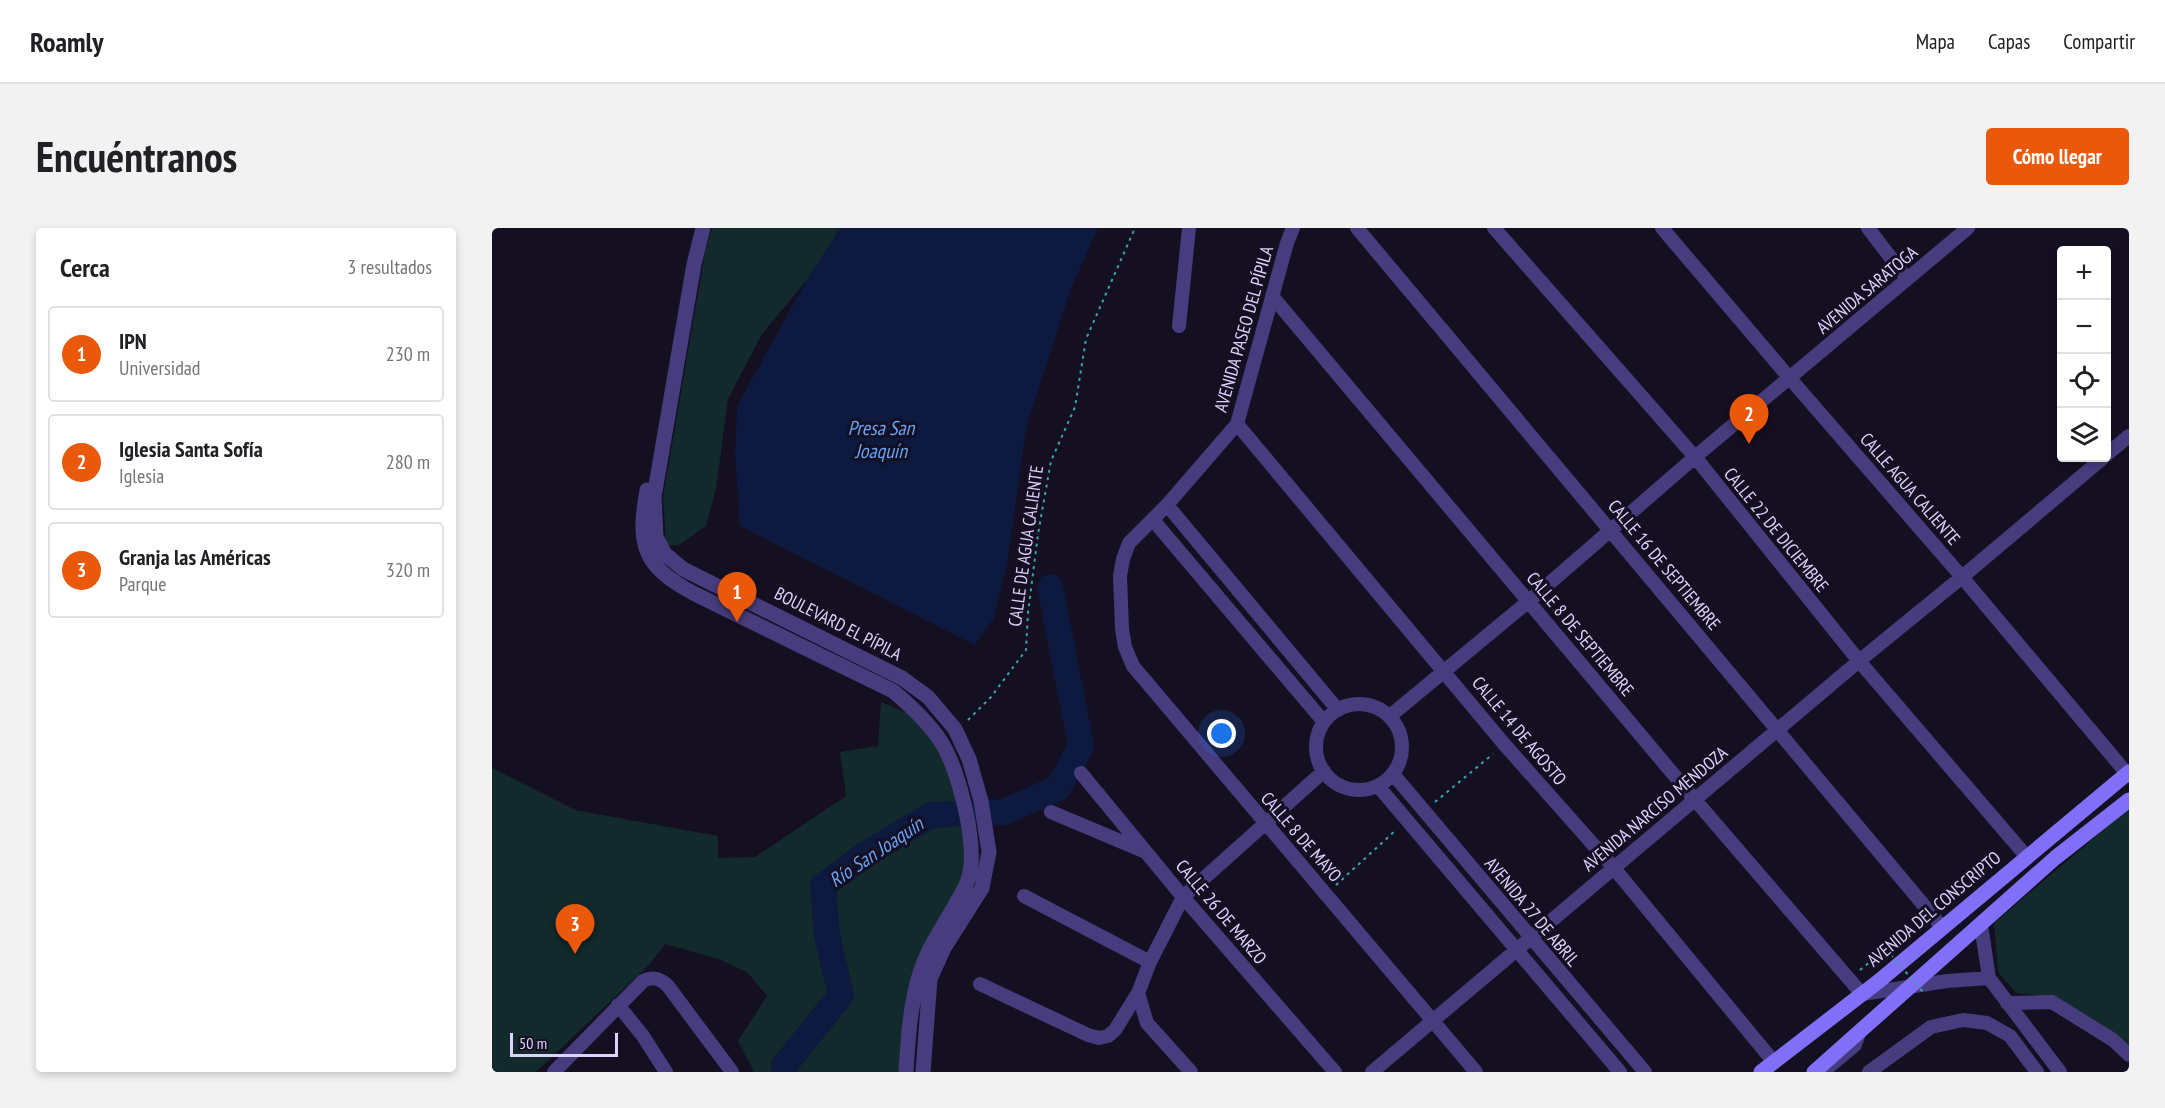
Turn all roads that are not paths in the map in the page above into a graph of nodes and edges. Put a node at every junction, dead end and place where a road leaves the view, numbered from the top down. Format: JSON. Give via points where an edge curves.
{"nodes":[{"id":1,"x":696,"y":228,"type":"edge"},
{"id":2,"x":703,"y":228,"type":"edge"},
{"id":3,"x":1189,"y":228,"type":"edge"},
{"id":4,"x":1293,"y":228,"type":"edge"},
{"id":5,"x":1357,"y":228,"type":"edge"},
{"id":6,"x":1494,"y":228,"type":"edge"},
{"id":7,"x":1662,"y":228,"type":"edge"},
{"id":8,"x":1868,"y":228,"type":"edge"},
{"id":9,"x":1968,"y":228,"type":"edge"},
{"id":10,"x":694,"y":249,"type":"junction"},
{"id":11,"x":1908,"y":279,"type":"junction"},
{"id":12,"x":1272,"y":296,"type":"junction"},
{"id":13,"x":1179,"y":326,"type":"dead end"},
{"id":14,"x":1790,"y":379,"type":"junction"},
{"id":15,"x":1238,"y":424,"type":"junction"},
{"id":16,"x":2129,"y":436,"type":"edge"},
{"id":17,"x":2111,"y":451,"type":"edge"},
{"id":18,"x":1695,"y":457,"type":"junction"},
{"id":19,"x":2098,"y":462,"type":"edge"},
{"id":20,"x":1167,"y":505,"type":"junction"},
{"id":21,"x":1153,"y":520,"type":"junction"},
{"id":22,"x":1612,"y":530,"type":"junction"},
{"id":23,"x":1962,"y":577,"type":"junction"},
{"id":24,"x":1529,"y":601,"type":"junction"},
{"id":25,"x":1121,"y":615,"type":"joint"},
{"id":26,"x":1859,"y":661,"type":"junction"},
{"id":27,"x":1444,"y":671,"type":"junction"},
{"id":28,"x":1338,"y":710,"type":"junction"},
{"id":29,"x":1390,"y":716,"type":"junction"},
{"id":30,"x":1324,"y":722,"type":"junction"},
{"id":31,"x":1778,"y":729,"type":"junction"},
{"id":32,"x":1324,"y":771,"type":"junction"},
{"id":33,"x":1081,"y":773,"type":"dead end"},
{"id":34,"x":1393,"y":774,"type":"junction"},
{"id":35,"x":2128,"y":774,"type":"edge"},
{"id":36,"x":1378,"y":786,"type":"junction"},
{"id":37,"x":1695,"y":800,"type":"junction"},
{"id":38,"x":2129,"y":800,"type":"edge"},
{"id":39,"x":1051,"y":812,"type":"dead end"},
{"id":40,"x":1265,"y":823,"type":"junction"},
{"id":41,"x":1149,"y":853,"type":"junction"},
{"id":42,"x":2027,"y":857,"type":"junction"},
{"id":43,"x":1613,"y":867,"type":"junction"},
{"id":44,"x":1024,"y":896,"type":"dead end"},
{"id":45,"x":1183,"y":897,"type":"junction"},
{"id":46,"x":1981,"y":925,"type":"junction"},
{"id":47,"x":1942,"y":927,"type":"junction"},
{"id":48,"x":1530,"y":938,"type":"junction"},
{"id":49,"x":1517,"y":950,"type":"junction"},
{"id":50,"x":1150,"y":963,"type":"junction"},
{"id":51,"x":1989,"y":978,"type":"junction"},
{"id":52,"x":980,"y":984,"type":"dead end"},
{"id":53,"x":1918,"y":989,"type":"junction"},
{"id":54,"x":1138,"y":993,"type":"junction"},
{"id":55,"x":1862,"y":994,"type":"junction"},
{"id":56,"x":2007,"y":1003,"type":"junction"},
{"id":57,"x":618,"y":1005,"type":"junction"},
{"id":58,"x":1433,"y":1022,"type":"junction"},
{"id":59,"x":1865,"y":1027,"type":"junction"},
{"id":60,"x":2129,"y":1054,"type":"edge"},
{"id":61,"x":1773,"y":1061,"type":"junction"},
{"id":62,"x":554,"y":1072,"type":"edge"},
{"id":63,"x":666,"y":1072,"type":"edge"},
{"id":64,"x":732,"y":1072,"type":"edge"},
{"id":65,"x":906,"y":1072,"type":"edge"},
{"id":66,"x":923,"y":1072,"type":"edge"},
{"id":67,"x":1191,"y":1072,"type":"edge"},
{"id":68,"x":1335,"y":1072,"type":"edge"},
{"id":69,"x":1372,"y":1072,"type":"edge"},
{"id":70,"x":1476,"y":1072,"type":"edge"},
{"id":71,"x":1620,"y":1072,"type":"edge"},
{"id":72,"x":1645,"y":1072,"type":"edge"},
{"id":73,"x":1761,"y":1072,"type":"edge"},
{"id":74,"x":1814,"y":1072,"type":"edge"},
{"id":75,"x":1828,"y":1072,"type":"edge"},
{"id":76,"x":1869,"y":1072,"type":"edge"},
{"id":77,"x":2037,"y":1072,"type":"edge"},
{"id":78,"x":2060,"y":1072,"type":"edge"}],
"edges":[{"from":1,"to":10,"type":"street","name":"BOULEVARD EL PÍPILA"},
{"from":2,"to":10,"type":"street","name":"BOULEVARD EL PÍPILA"},
{"from":3,"to":13,"type":"street"},
{"from":4,"to":12,"type":"street","name":"AVENIDA PASEO DEL PÍPILA"},
{"from":5,"to":22,"type":"street","name":"CALLE 16 DE SEPTIEMBRE"},
{"from":6,"to":18,"type":"street","name":"CALLE 22 DE DICIEMBRE"},
{"from":7,"to":14,"type":"street","name":"CALLE AGUA CALIENTE"},
{"from":8,"to":11,"type":"street"},
{"from":9,"to":11,"type":"street","name":"AVENIDA SARATOGA"},
{"from":10,"to":65,"type":"street","name":"BOULEVARD EL PÍPILA","via":[[642,519],[649,557],[673,583],[893,692],[914,708],[941,741],[952,764],[970,826],[968,880],[920,973],[909,1029]]},
{"from":10,"to":66,"type":"street","name":"BOULEVARD EL PÍPILA","via":[[654,497],[656,537],[665,554],[683,569],[862,656],[928,697],[955,729],[981,801],[989,852],[982,888],[944,948],[930,979]]},
{"from":11,"to":14,"type":"street","name":"AVENIDA SARATOGA"},
{"from":12,"to":15,"type":"street","name":"AVENIDA PASEO DEL PÍPILA"},
{"from":12,"to":24,"type":"street","name":"CALLE 8 DE SEPTIEMBRE"},
{"from":14,"to":18,"type":"street","name":"AVENIDA SARATOGA"},
{"from":14,"to":23,"type":"street","name":"CALLE AGUA CALIENTE"},
{"from":15,"to":20,"type":"street","name":"AVENIDA PASEO DEL PÍPILA"},
{"from":15,"to":27,"type":"street","name":"CALLE 14 DE AGOSTO"},
{"from":16,"to":17,"type":"street","name":"AVENIDA NARCISO MENDOZA"},
{"from":18,"to":22,"type":"street","name":"AVENIDA SARATOGA"},
{"from":18,"to":26,"type":"street","name":"CALLE 22 DE DICIEMBRE"},
{"from":19,"to":23,"type":"street","name":"AVENIDA NARCISO MENDOZA"},
{"from":20,"to":21,"type":"street","name":"AVENIDA PASEO DEL PÍPILA"},
{"from":20,"to":28,"type":"street"},
{"from":21,"to":25,"type":"street","name":"AVENIDA PASEO DEL PÍPILA","via":[[1129,543],[1123,559]]},
{"from":21,"to":30,"type":"street"},
{"from":22,"to":24,"type":"street","name":"AVENIDA SARATOGA"},
{"from":22,"to":31,"type":"street","name":"CALLE 16 DE SEPTIEMBRE"},
{"from":23,"to":26,"type":"street","name":"AVENIDA NARCISO MENDOZA"},
{"from":23,"to":35,"type":"street","name":"CALLE AGUA CALIENTE"},
{"from":24,"to":27,"type":"street","name":"AVENIDA SARATOGA"},
{"from":24,"to":37,"type":"street","name":"CALLE 8 DE SEPTIEMBRE"},
{"from":25,"to":40,"type":"street","name":"CALLE 8 DE MAYO","via":[[1125,647],[1133,666]]},
{"from":26,"to":31,"type":"street","name":"AVENIDA NARCISO MENDOZA"},
{"from":26,"to":42,"type":"street","name":"CALLE 22 DE DICIEMBRE"},
{"from":27,"to":29,"type":"street","name":"AVENIDA SARATOGA"},
{"from":27,"to":43,"type":"street","name":"CALLE 14 DE AGOSTO"},
{"from":28,"to":29,"type":"street","via":[[1365,704]]},
{"from":28,"to":30,"type":"street"},
{"from":29,"to":34,"type":"street","via":[[1403,745]]},
{"from":30,"to":32,"type":"street","via":[[1316,747]]},
{"from":31,"to":37,"type":"street","name":"AVENIDA NARCISO MENDOZA"},
{"from":31,"to":47,"type":"street","name":"CALLE 16 DE SEPTIEMBRE"},
{"from":32,"to":36,"type":"street","via":[[1334,782],[1348,788]]},
{"from":32,"to":40,"type":"street"},
{"from":33,"to":41,"type":"street","name":"CALLE 26 DE MARZO"},
{"from":34,"to":36,"type":"street"},
{"from":34,"to":48,"type":"street","name":"AVENIDA 27 DE ABRIL"},
{"from":35,"to":42,"type":"main road","name":"AVENIDA DEL CONSCRIPTO"},
{"from":36,"to":49,"type":"street","name":"AVENIDA 27 DE ABRIL"},
{"from":37,"to":43,"type":"street","name":"AVENIDA NARCISO MENDOZA"},
{"from":37,"to":55,"type":"street","name":"CALLE 8 DE SEPTIEMBRE"},
{"from":38,"to":46,"type":"main road","via":[[2055,858]]},
{"from":39,"to":41,"type":"street"},
{"from":40,"to":45,"type":"street"},
{"from":40,"to":58,"type":"street","name":"CALLE 8 DE MAYO"},
{"from":41,"to":45,"type":"street","name":"CALLE 26 DE MARZO"},
{"from":42,"to":47,"type":"main road","name":"AVENIDA DEL CONSCRIPTO"},
{"from":43,"to":48,"type":"street","name":"AVENIDA NARCISO MENDOZA"},
{"from":43,"to":61,"type":"street","name":"CALLE 14 DE AGOSTO"},
{"from":44,"to":50,"type":"street"},
{"from":45,"to":50,"type":"street"},
{"from":45,"to":68,"type":"street","name":"CALLE 26 DE MARZO"},
{"from":46,"to":51,"type":"street"},
{"from":46,"to":53,"type":"main road"},
{"from":47,"to":55,"type":"main road","name":"AVENIDA DEL CONSCRIPTO"},
{"from":48,"to":49,"type":"street","name":"AVENIDA NARCISO MENDOZA"},
{"from":48,"to":72,"type":"street","name":"AVENIDA 27 DE ABRIL"},
{"from":49,"to":58,"type":"street","name":"AVENIDA NARCISO MENDOZA"},
{"from":49,"to":71,"type":"street","name":"AVENIDA 27 DE ABRIL"},
{"from":50,"to":54,"type":"street"},
{"from":51,"to":53,"type":"street"},
{"from":51,"to":56,"type":"street"},
{"from":52,"to":54,"type":"street","via":[[1100,1038],[1115,1030]]},
{"from":53,"to":55,"type":"street"},
{"from":53,"to":59,"type":"main road"},
{"from":54,"to":67,"type":"street","via":[[1147,1023]]},
{"from":55,"to":61,"type":"main road","name":"AVENIDA DEL CONSCRIPTO"},
{"from":56,"to":60,"type":"street","via":[[2052,1002]]},
{"from":56,"to":78,"type":"street"},
{"from":57,"to":62,"type":"street"},
{"from":57,"to":63,"type":"street"},
{"from":57,"to":64,"type":"street","via":[[643,981],[661,980]]},
{"from":58,"to":69,"type":"street","name":"AVENIDA NARCISO MENDOZA"},
{"from":58,"to":70,"type":"street","name":"CALLE 8 DE MAYO"},
{"from":59,"to":74,"type":"main road"},
{"from":59,"to":75,"type":"lane","via":[[1858,1047]]},
{"from":61,"to":73,"type":"main road","name":"AVENIDA DEL CONSCRIPTO"},
{"from":76,"to":77,"type":"street","via":[[1931,1027],[1963,1020],[1987,1023],[2010,1036]]}]}
